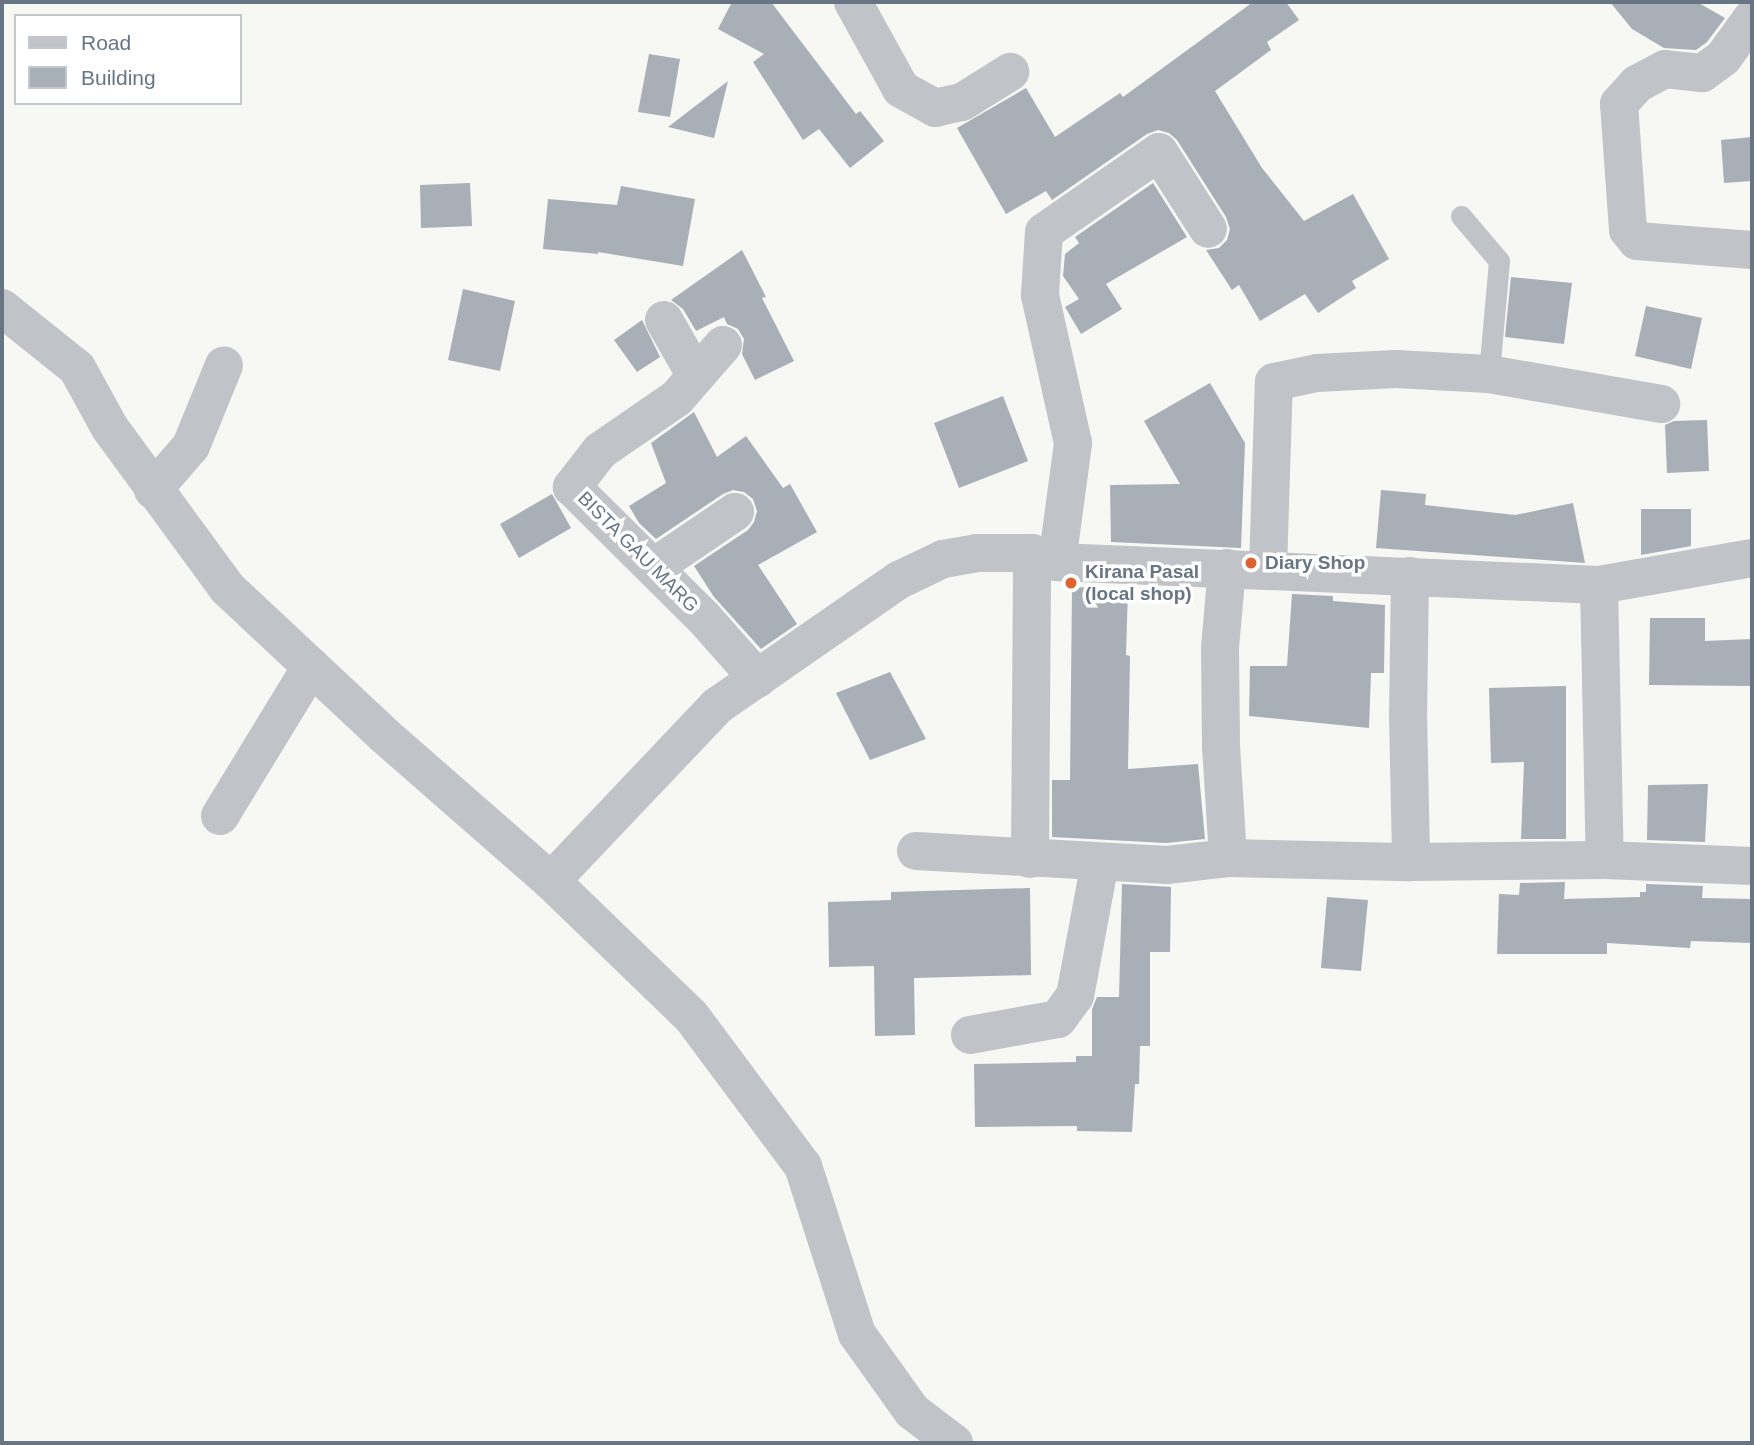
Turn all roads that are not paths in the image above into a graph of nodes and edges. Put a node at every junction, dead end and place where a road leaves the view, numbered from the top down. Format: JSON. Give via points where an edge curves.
{"nodes":[{"id":1,"x":853,"y":2,"type":"edge"},
{"id":2,"x":1752,"y":18,"type":"edge"},
{"id":3,"x":1010,"y":72,"type":"dead end"},
{"id":4,"x":1461,"y":216,"type":"dead end"},
{"id":5,"x":1208,"y":229,"type":"dead end"},
{"id":6,"x":1752,"y":250,"type":"edge"},
{"id":7,"x":2,"y":308,"type":"edge"},
{"id":8,"x":664,"y":320,"type":"dead end"},
{"id":9,"x":723,"y":345,"type":"dead end"},
{"id":10,"x":224,"y":365,"type":"dead end"},
{"id":11,"x":1489,"y":374,"type":"junction"},
{"id":12,"x":696,"y":376,"type":"junction"},
{"id":13,"x":1661,"y":404,"type":"dead end"},
{"id":14,"x":153,"y":490,"type":"junction"},
{"id":15,"x":735,"y":512,"type":"dead end"},
{"id":16,"x":1045,"y":557,"type":"junction"},
{"id":17,"x":1752,"y":558,"type":"edge"},
{"id":18,"x":654,"y":567,"type":"junction"},
{"id":19,"x":1227,"y":568,"type":"junction"},
{"id":20,"x":1268,"y":569,"type":"junction"},
{"id":21,"x":1410,"y":576,"type":"junction"},
{"id":22,"x":1599,"y":585,"type":"junction"},
{"id":23,"x":311,"y":667,"type":"junction"},
{"id":24,"x":758,"y":680,"type":"junction"},
{"id":25,"x":220,"y":816,"type":"dead end"},
{"id":26,"x":916,"y":851,"type":"dead end"},
{"id":27,"x":1228,"y":858,"type":"junction"},
{"id":28,"x":1030,"y":859,"type":"junction"},
{"id":29,"x":1605,"y":860,"type":"junction"},
{"id":30,"x":1411,"y":862,"type":"junction"},
{"id":31,"x":1100,"y":863,"type":"junction"},
{"id":32,"x":1752,"y":866,"type":"edge"},
{"id":33,"x":551,"y":881,"type":"junction"},
{"id":34,"x":970,"y":1035,"type":"dead end"},
{"id":35,"x":954,"y":1443,"type":"edge"}],
"edges":[{"from":1,"to":3,"type":"street","via":[[901,89],[934,108],[962,102]]},
{"from":2,"to":6,"type":"street","via":[[1723,58],[1703,73],[1665,69],[1637,83],[1619,104],[1628,230],[1637,241]]},
{"from":4,"to":11,"type":"lane","via":[[1499,261]]},
{"from":5,"to":16,"type":"street","via":[[1159,152],[1044,232],[1040,295],[1073,443]]},
{"from":7,"to":14,"type":"street","via":[[77,368],[110,428]]},
{"from":8,"to":12,"type":"street"},
{"from":9,"to":12,"type":"street","name":"BISTA GAU MARG"},
{"from":10,"to":14,"type":"street","via":[[191,446]]},
{"from":11,"to":13,"type":"street"},
{"from":11,"to":20,"type":"street","via":[[1358,370],[1273,382]]},
{"from":12,"to":18,"type":"street","name":"BISTA GAU MARG","via":[[677,398],[600,451],[572,487]]},
{"from":14,"to":23,"type":"street","via":[[227,588]]},
{"from":15,"to":18,"type":"street"},
{"from":16,"to":19,"type":"street"},
{"from":16,"to":24,"type":"street","via":[[977,553],[943,559],[899,580]]},
{"from":16,"to":28,"type":"street"},
{"from":17,"to":22,"type":"street"},
{"from":18,"to":24,"type":"street","name":"BISTA GAU MARG"},
{"from":19,"to":20,"type":"street"},
{"from":19,"to":27,"type":"street","via":[[1220,648]]},
{"from":20,"to":21,"type":"street"},
{"from":21,"to":22,"type":"street"},
{"from":21,"to":30,"type":"street"},
{"from":22,"to":29,"type":"street"},
{"from":23,"to":25,"type":"street"},
{"from":23,"to":33,"type":"street"},
{"from":24,"to":33,"type":"street","via":[[718,706]]},
{"from":26,"to":28,"type":"street"},
{"from":27,"to":30,"type":"street"},
{"from":27,"to":31,"type":"street","via":[[1167,865]]},
{"from":28,"to":31,"type":"street"},
{"from":29,"to":30,"type":"street"},
{"from":29,"to":32,"type":"street"},
{"from":31,"to":34,"type":"street","via":[[1075,996],[1058,1019]]},
{"from":33,"to":35,"type":"street","via":[[691,1016],[803,1166],[857,1334],[912,1411]]}]}
